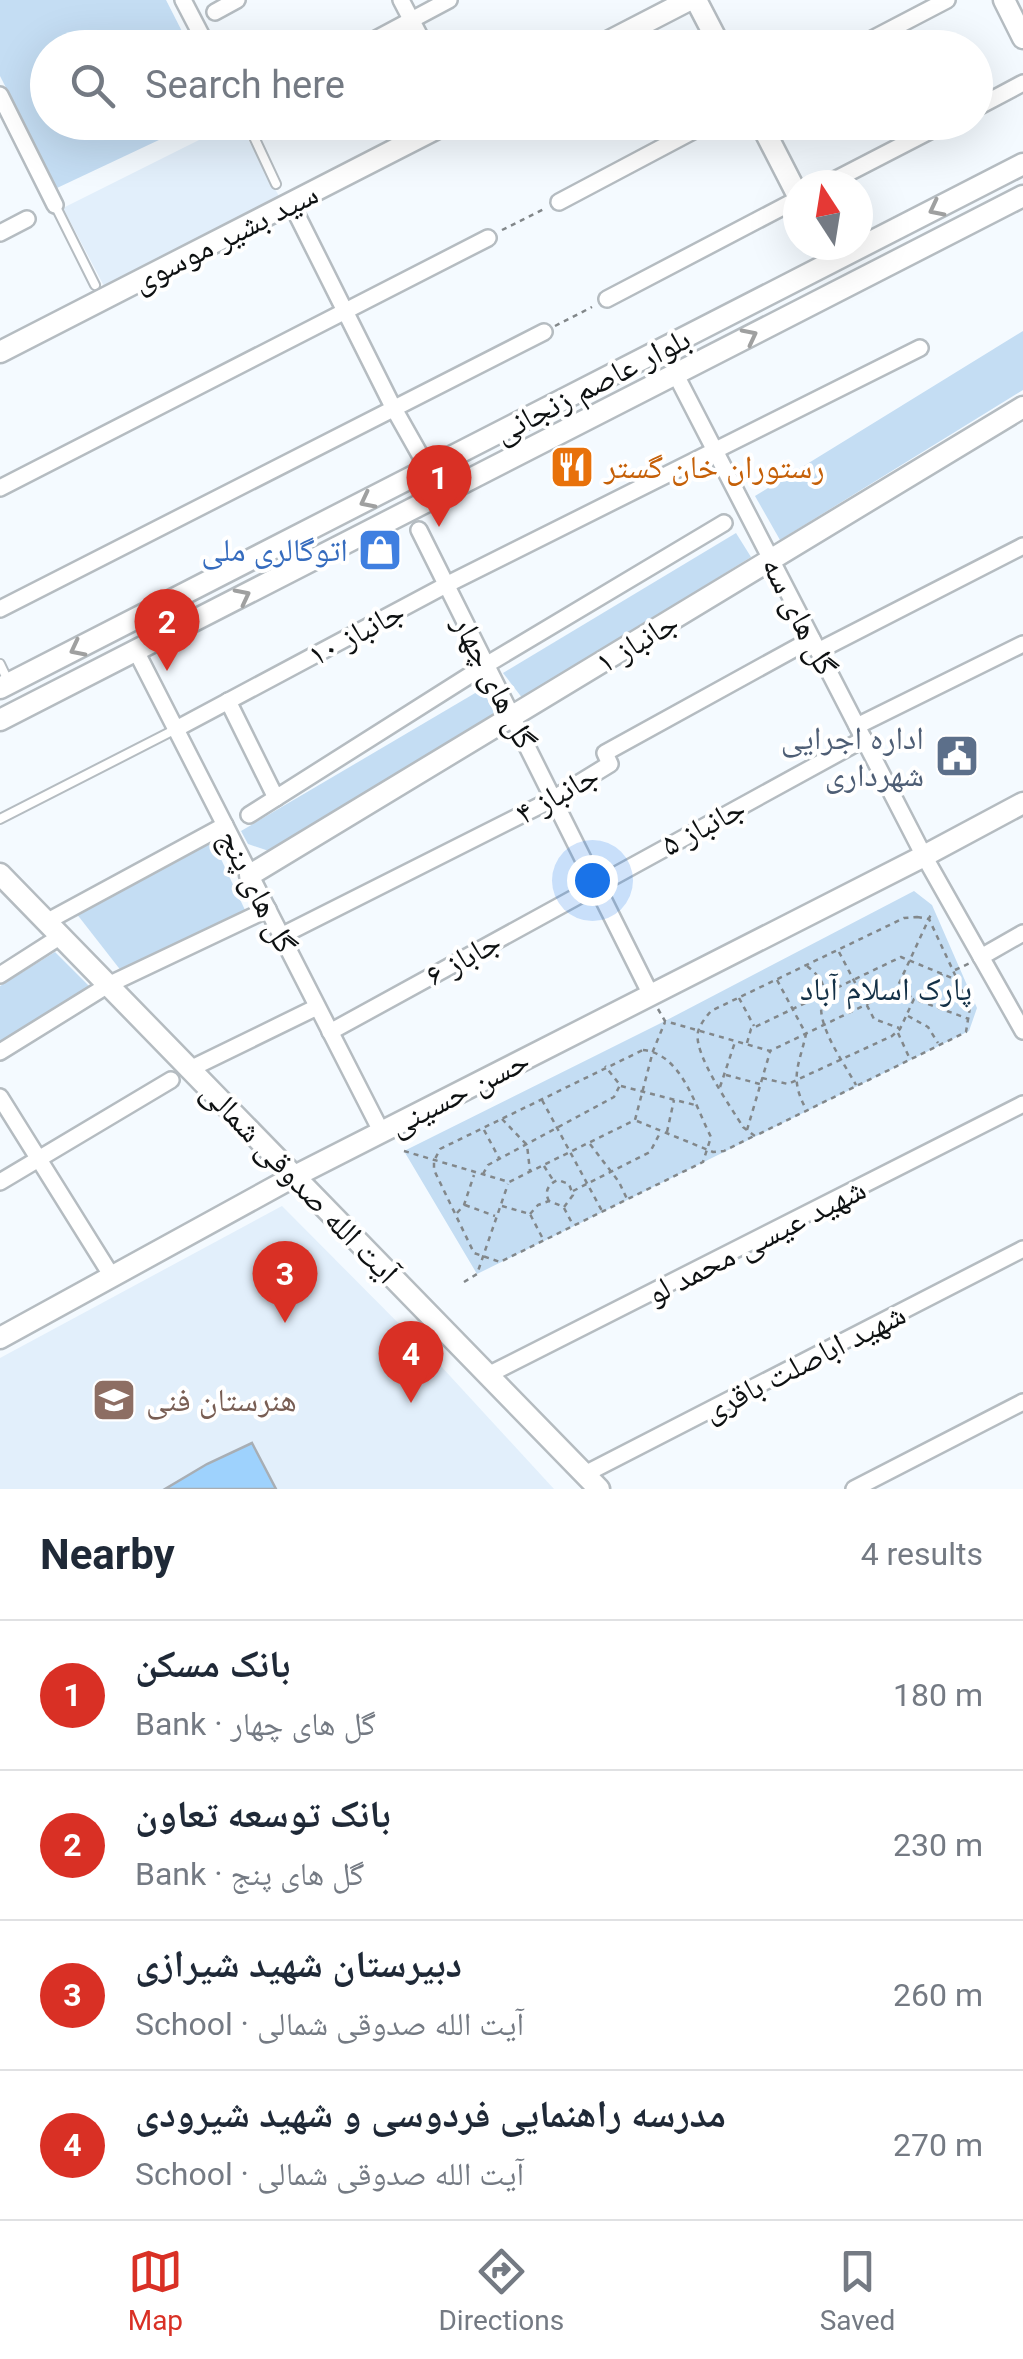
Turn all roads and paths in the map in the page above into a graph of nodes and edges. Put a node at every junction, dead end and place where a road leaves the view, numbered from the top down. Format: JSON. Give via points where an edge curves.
{"nodes":[{"id":1,"x":183,"y":0,"type":"edge"},
{"id":2,"x":237,"y":0,"type":"edge"},
{"id":3,"x":402,"y":0,"type":"edge"},
{"id":4,"x":449,"y":0,"type":"edge"},
{"id":5,"x":692,"y":0,"type":"edge"},
{"id":6,"x":947,"y":0,"type":"edge"},
{"id":7,"x":1004,"y":0,"type":"edge"},
{"id":8,"x":215,"y":12,"type":"dead end"},
{"id":9,"x":411,"y":19,"type":"junction"},
{"id":10,"x":199,"y":30,"type":"edge"},
{"id":11,"x":391,"y":30,"type":"edge"},
{"id":12,"x":417,"y":30,"type":"edge"},
{"id":13,"x":632,"y":30,"type":"edge"},
{"id":14,"x":710,"y":30,"type":"edge"},
{"id":15,"x":890,"y":30,"type":"edge"},
{"id":16,"x":1023,"y":38,"type":"edge"},
{"id":17,"x":1023,"y":83,"type":"edge"},
{"id":18,"x":0,"y":95,"type":"edge"},
{"id":19,"x":993,"y":99,"type":"edge"},
{"id":20,"x":4,"y":115,"type":"edge"},
{"id":21,"x":256,"y":140,"type":"edge"},
{"id":22,"x":414,"y":140,"type":"edge"},
{"id":23,"x":676,"y":140,"type":"edge"},
{"id":24,"x":769,"y":140,"type":"edge"},
{"id":25,"x":911,"y":140,"type":"edge"},
{"id":26,"x":1023,"y":164,"type":"edge"},
{"id":27,"x":784,"y":170,"type":"edge"},
{"id":28,"x":854,"y":170,"type":"edge"},
{"id":29,"x":276,"y":184,"type":"dead end"},
{"id":30,"x":1023,"y":196,"type":"edge"},
{"id":31,"x":559,"y":202,"type":"joint"},
{"id":32,"x":291,"y":203,"type":"junction"},
{"id":33,"x":55,"y":205,"type":"joint"},
{"id":34,"x":783,"y":206,"type":"edge"},
{"id":35,"x":27,"y":219,"type":"dead end"},
{"id":36,"x":0,"y":233,"type":"edge"},
{"id":37,"x":488,"y":238,"type":"joint"},
{"id":38,"x":95,"y":286,"type":"dead end"},
{"id":39,"x":607,"y":299,"type":"joint"},
{"id":40,"x":344,"y":310,"type":"junction"},
{"id":41,"x":544,"y":332,"type":"joint"},
{"id":42,"x":920,"y":348,"type":"dead end"},
{"id":43,"x":0,"y":352,"type":"edge"},
{"id":44,"x":676,"y":375,"type":"junction"},
{"id":45,"x":1023,"y":406,"type":"edge"},
{"id":46,"x":393,"y":407,"type":"junction"},
{"id":47,"x":714,"y":450,"type":"junction"},
{"id":48,"x":428,"y":469,"type":"junction"},
{"id":49,"x":0,"y":488,"type":"edge"},
{"id":50,"x":724,"y":522,"type":"dead end"},
{"id":51,"x":419,"y":530,"type":"dead end"},
{"id":52,"x":1023,"y":546,"type":"edge"},
{"id":53,"x":772,"y":561,"type":"junction"},
{"id":54,"x":446,"y":585,"type":"junction"},
{"id":55,"x":0,"y":609,"type":"edge"},
{"id":56,"x":1023,"y":644,"type":"edge"},
{"id":57,"x":815,"y":645,"type":"junction"},
{"id":58,"x":136,"y":650,"type":"junction"},
{"id":59,"x":486,"y":665,"type":"junction"},
{"id":60,"x":3,"y":679,"type":"edge"},
{"id":61,"x":228,"y":701,"type":"junction"},
{"id":62,"x":512,"y":717,"type":"junction"},
{"id":63,"x":0,"y":720,"type":"edge"},
{"id":64,"x":176,"y":729,"type":"junction"},
{"id":65,"x":860,"y":733,"type":"junction"},
{"id":66,"x":276,"y":798,"type":"junction"},
{"id":67,"x":553,"y":799,"type":"junction"},
{"id":68,"x":1023,"y":803,"type":"edge"},
{"id":69,"x":249,"y":815,"type":"dead end"},
{"id":70,"x":0,"y":819,"type":"edge"},
{"id":71,"x":224,"y":825,"type":"junction"},
{"id":72,"x":924,"y":856,"type":"junction"},
{"id":73,"x":0,"y":874,"type":"edge"},
{"id":74,"x":250,"y":875,"type":"junction"},
{"id":75,"x":596,"y":884,"type":"junction"},
{"id":76,"x":268,"y":909,"type":"junction"},
{"id":77,"x":932,"y":912,"type":"dead end"},
{"id":78,"x":929,"y":918,"type":"junction"},
{"id":79,"x":54,"y":929,"type":"junction"},
{"id":80,"x":1023,"y":933,"type":"edge"},
{"id":81,"x":282,"y":936,"type":"junction"},
{"id":82,"x":838,"y":950,"type":"junction"},
{"id":83,"x":981,"y":957,"type":"junction"},
{"id":84,"x":910,"y":960,"type":"junction"},
{"id":85,"x":807,"y":966,"type":"junction"},
{"id":86,"x":942,"y":974,"type":"junction"},
{"id":87,"x":0,"y":976,"type":"edge"},
{"id":88,"x":776,"y":980,"type":"junction"},
{"id":89,"x":853,"y":980,"type":"junction"},
{"id":90,"x":958,"y":981,"type":"junction"},
{"id":91,"x":108,"y":985,"type":"junction"},
{"id":92,"x":896,"y":990,"type":"junction"},
{"id":93,"x":826,"y":993,"type":"junction"},
{"id":94,"x":651,"y":995,"type":"junction"},
{"id":95,"x":739,"y":998,"type":"junction"},
{"id":96,"x":914,"y":999,"type":"junction"},
{"id":97,"x":929,"y":1004,"type":"junction"},
{"id":98,"x":865,"y":1005,"type":"junction"},
{"id":99,"x":318,"y":1007,"type":"junction"},
{"id":100,"x":792,"y":1009,"type":"junction"},
{"id":101,"x":906,"y":1016,"type":"junction"},
{"id":102,"x":970,"y":1019,"type":"junction"},
{"id":103,"x":824,"y":1024,"type":"junction"},
{"id":104,"x":755,"y":1027,"type":"junction"},
{"id":105,"x":698,"y":1030,"type":"junction"},
{"id":106,"x":899,"y":1030,"type":"junction"},
{"id":107,"x":1023,"y":1031,"type":"edge"},
{"id":108,"x":330,"y":1032,"type":"junction"},
{"id":109,"x":806,"y":1034,"type":"junction"},
{"id":110,"x":736,"y":1041,"type":"junction"},
{"id":111,"x":747,"y":1044,"type":"junction"},
{"id":112,"x":939,"y":1046,"type":"junction"},
{"id":113,"x":653,"y":1051,"type":"junction"},
{"id":114,"x":770,"y":1051,"type":"junction"},
{"id":115,"x":0,"y":1052,"type":"edge"},
{"id":116,"x":843,"y":1060,"type":"junction"},
{"id":117,"x":910,"y":1060,"type":"junction"},
{"id":118,"x":605,"y":1066,"type":"junction"},
{"id":119,"x":190,"y":1069,"type":"junction"},
{"id":120,"x":724,"y":1074,"type":"junction"},
{"id":121,"x":762,"y":1078,"type":"junction"},
{"id":122,"x":171,"y":1080,"type":"dead end"},
{"id":123,"x":796,"y":1082,"type":"junction"},
{"id":124,"x":760,"y":1084,"type":"junction"},
{"id":125,"x":620,"y":1085,"type":"junction"},
{"id":126,"x":857,"y":1086,"type":"junction"},
{"id":127,"x":720,"y":1087,"type":"junction"},
{"id":128,"x":642,"y":1090,"type":"junction"},
{"id":129,"x":0,"y":1097,"type":"edge"},
{"id":130,"x":542,"y":1098,"type":"junction"},
{"id":131,"x":674,"y":1099,"type":"junction"},
{"id":132,"x":1023,"y":1104,"type":"edge"},
{"id":133,"x":694,"y":1105,"type":"junction"},
{"id":134,"x":807,"y":1110,"type":"junction"},
{"id":135,"x":501,"y":1118,"type":"junction"},
{"id":136,"x":636,"y":1120,"type":"junction"},
{"id":137,"x":482,"y":1128,"type":"junction"},
{"id":138,"x":558,"y":1129,"type":"junction"},
{"id":139,"x":746,"y":1130,"type":"junction"},
{"id":140,"x":660,"y":1131,"type":"junction"},
{"id":141,"x":381,"y":1132,"type":"junction"},
{"id":142,"x":667,"y":1133,"type":"junction"},
{"id":143,"x":754,"y":1136,"type":"junction"},
{"id":144,"x":590,"y":1143,"type":"junction"},
{"id":145,"x":527,"y":1145,"type":"junction"},
{"id":146,"x":708,"y":1150,"type":"junction"},
{"id":147,"x":404,"y":1151,"type":"dead end"},
{"id":148,"x":570,"y":1152,"type":"junction"},
{"id":149,"x":38,"y":1158,"type":"junction"},
{"id":150,"x":500,"y":1159,"type":"junction"},
{"id":151,"x":434,"y":1161,"type":"junction"},
{"id":152,"x":544,"y":1165,"type":"junction"},
{"id":153,"x":530,"y":1172,"type":"junction"},
{"id":154,"x":610,"y":1172,"type":"junction"},
{"id":155,"x":474,"y":1173,"type":"junction"},
{"id":156,"x":294,"y":1176,"type":"junction"},
{"id":157,"x":482,"y":1176,"type":"junction"},
{"id":158,"x":0,"y":1182,"type":"edge"},
{"id":159,"x":509,"y":1182,"type":"junction"},
{"id":160,"x":553,"y":1182,"type":"junction"},
{"id":161,"x":587,"y":1184,"type":"junction"},
{"id":162,"x":572,"y":1191,"type":"junction"},
{"id":163,"x":627,"y":1199,"type":"junction"},
{"id":164,"x":550,"y":1201,"type":"junction"},
{"id":165,"x":464,"y":1205,"type":"junction"},
{"id":166,"x":501,"y":1206,"type":"junction"},
{"id":167,"x":564,"y":1207,"type":"junction"},
{"id":168,"x":602,"y":1212,"type":"junction"},
{"id":169,"x":456,"y":1214,"type":"junction"},
{"id":170,"x":530,"y":1214,"type":"junction"},
{"id":171,"x":497,"y":1216,"type":"junction"},
{"id":172,"x":573,"y":1226,"type":"junction"},
{"id":173,"x":543,"y":1240,"type":"junction"},
{"id":174,"x":1023,"y":1249,"type":"edge"},
{"id":175,"x":483,"y":1257,"type":"junction"},
{"id":176,"x":114,"y":1278,"type":"junction"},
{"id":177,"x":464,"y":1282,"type":"dead end"},
{"id":178,"x":0,"y":1338,"type":"edge"},
{"id":179,"x":488,"y":1375,"type":"junction"},
{"id":180,"x":1023,"y":1402,"type":"edge"},
{"id":181,"x":592,"y":1482,"type":"edge"},
{"id":182,"x":854,"y":1489,"type":"edge"}],
"edges":[{"from":1,"to":10,"type":"street"},
{"from":2,"to":8,"type":"street"},
{"from":3,"to":9,"type":"street"},
{"from":4,"to":9,"type":"street"},
{"from":5,"to":13,"type":"main road"},
{"from":5,"to":14,"type":"main road"},
{"from":6,"to":15,"type":"street"},
{"from":7,"to":16,"type":"main road"},
{"from":9,"to":11,"type":"street"},
{"from":9,"to":12,"type":"street"},
{"from":17,"to":19,"type":"street"},
{"from":18,"to":20,"type":"street"},
{"from":20,"to":33,"type":"street"},
{"from":21,"to":29,"type":"lane"},
{"from":22,"to":32,"type":"main road","name":"سید بشیر موسوی"},
{"from":23,"to":31,"type":"street"},
{"from":24,"to":27,"type":"main road"},
{"from":25,"to":28,"type":"street"},
{"from":26,"to":48,"type":"main road","name":"بلوار عاصم زنجانی","one_way":true},
{"from":44,"to":30,"type":"main road","name":"بلوار عاصم زنجانی","one_way":true},
{"from":31,"to":37,"type":"path"},
{"from":32,"to":40,"type":"street"},
{"from":32,"to":43,"type":"main road","name":"سید بشیر موسوی"},
{"from":33,"to":38,"type":"lane"},
{"from":34,"to":39,"type":"street"},
{"from":35,"to":36,"type":"street"},
{"from":37,"to":40,"type":"street"},
{"from":39,"to":41,"type":"path"},
{"from":40,"to":46,"type":"street"},
{"from":40,"to":49,"type":"street"},
{"from":41,"to":46,"type":"street"},
{"from":42,"to":47,"type":"street","name":"جانباز ۱۰"},
{"from":44,"to":47,"type":"street","name":"گل های سه"},
{"from":58,"to":44,"type":"main road","name":"بلوار عاصم زنجانی","one_way":true},
{"from":45,"to":53,"type":"main road","name":"جانباز ۱"},
{"from":46,"to":48,"type":"street"},
{"from":46,"to":55,"type":"street"},
{"from":47,"to":53,"type":"street","name":"گل های سه"},
{"from":47,"to":54,"type":"street","name":"جانباز ۱۰"},
{"from":48,"to":60,"type":"main road","name":"بلوار عاصم زنجانی","one_way":true},
{"from":50,"to":59,"type":"street"},
{"from":51,"to":54,"type":"street","name":"گل های چهار"},
{"from":52,"to":57,"type":"street"},
{"from":53,"to":57,"type":"street","name":"گل های سه"},
{"from":53,"to":62,"type":"main road","name":"جانباز ۱"},
{"from":54,"to":59,"type":"street","name":"گل های چهار"},
{"from":54,"to":61,"type":"street","name":"جانباز ۱۰"},
{"from":56,"to":65,"type":"street","name":"جانباز ۵"},
{"from":57,"to":65,"type":"street","name":"گل های سه"},
{"from":57,"to":67,"type":"street","name":"جانباز ۴","via":[[605,752],[610,764]]},
{"from":58,"to":63,"type":"main road","name":"بلوار عاصم زنجانی"},
{"from":58,"to":64,"type":"street","name":"گل های پنج"},
{"from":59,"to":62,"type":"street","name":"گل های چهار"},
{"from":59,"to":66,"type":"street"},
{"from":61,"to":64,"type":"street","name":"جانباز ۱۰"},
{"from":61,"to":66,"type":"street"},
{"from":62,"to":67,"type":"street","name":"گل های چهار"},
{"from":62,"to":74,"type":"main road","name":"جانباز ۱"},
{"from":64,"to":70,"type":"lane","name":"جانباز ۱۰"},
{"from":64,"to":71,"type":"street","name":"گل های پنج"},
{"from":65,"to":72,"type":"street","name":"گل های سه"},
{"from":65,"to":75,"type":"street","name":"جانباز ۵"},
{"from":66,"to":69,"type":"street"},
{"from":67,"to":75,"type":"street","name":"گل های چهار"},
{"from":67,"to":81,"type":"street","name":"جانباز ۴"},
{"from":68,"to":72,"type":"main road","name":"حسن حسینی"},
{"from":71,"to":74,"type":"street","name":"گل های پنج"},
{"from":71,"to":79,"type":"street"},
{"from":72,"to":83,"type":"street","name":"گل های سه"},
{"from":72,"to":94,"type":"main road","name":"حسن حسینی"},
{"from":73,"to":79,"type":"main road","name":"آیت الله صدوقی شمالی"},
{"from":74,"to":76,"type":"street","name":"گل های پنج"},
{"from":75,"to":94,"type":"street","name":"گل های چهار"},
{"from":75,"to":108,"type":"street","name":"جاباز ۶"},
{"from":76,"to":81,"type":"street","name":"گل های پنج"},
{"from":76,"to":91,"type":"street"},
{"from":77,"to":78,"type":"path"},
{"from":78,"to":82,"type":"path","via":[[904,918]]},
{"from":78,"to":84,"type":"path"},
{"from":78,"to":90,"type":"path"},
{"from":79,"to":87,"type":"street"},
{"from":79,"to":91,"type":"main road","name":"آیت الله صدوقی شمالی"},
{"from":80,"to":83,"type":"street"},
{"from":81,"to":99,"type":"street","name":"گل های پنج"},
{"from":82,"to":85,"type":"path"},
{"from":82,"to":89,"type":"path"},
{"from":83,"to":107,"type":"street","name":"گل های سه"},
{"from":84,"to":86,"type":"path"},
{"from":84,"to":89,"type":"path","via":[[901,957]]},
{"from":84,"to":92,"type":"path"},
{"from":85,"to":88,"type":"path"},
{"from":85,"to":93,"type":"path","via":[[822,978]]},
{"from":86,"to":90,"type":"path"},
{"from":86,"to":97,"type":"path"},
{"from":88,"to":95,"type":"path"},
{"from":88,"to":100,"type":"path"},
{"from":89,"to":93,"type":"path"},
{"from":89,"to":98,"type":"path"},
{"from":90,"to":102,"type":"path"},
{"from":91,"to":115,"type":"street"},
{"from":91,"to":119,"type":"main road","name":"آیت الله صدوقی شمالی"},
{"from":92,"to":96,"type":"path"},
{"from":92,"to":98,"type":"path"},
{"from":93,"to":100,"type":"path"},
{"from":93,"to":103,"type":"path"},
{"from":94,"to":141,"type":"main road","name":"حسن حسینی"},
{"from":95,"to":104,"type":"path"},
{"from":95,"to":105,"type":"path","via":[[711,1011]]},
{"from":96,"to":97,"type":"path"},
{"from":96,"to":101,"type":"path"},
{"from":97,"to":102,"type":"path"},
{"from":98,"to":103,"type":"path"},
{"from":98,"to":106,"type":"path","via":[[874,1019]]},
{"from":99,"to":108,"type":"street","name":"گل های پنج"},
{"from":99,"to":119,"type":"street"},
{"from":100,"to":104,"type":"path"},
{"from":100,"to":109,"type":"path"},
{"from":101,"to":106,"type":"path"},
{"from":101,"to":112,"type":"path","via":[[928,1027]]},
{"from":102,"to":112,"type":"path","via":[[966,1032]]},
{"from":103,"to":109,"type":"path"},
{"from":103,"to":116,"type":"path"},
{"from":104,"to":111,"type":"path"},
{"from":105,"to":110,"type":"path"},
{"from":105,"to":113,"type":"path","via":[[665,1021]]},
{"from":105,"to":127,"type":"path","via":[[698,1048]]},
{"from":106,"to":116,"type":"path"},
{"from":106,"to":117,"type":"path"},
{"from":108,"to":141,"type":"street","name":"گل های پنج"},
{"from":109,"to":114,"type":"path"},
{"from":109,"to":123,"type":"path"},
{"from":110,"to":111,"type":"path"},
{"from":110,"to":120,"type":"path"},
{"from":111,"to":114,"type":"path"},
{"from":112,"to":117,"type":"path"},
{"from":113,"to":118,"type":"path"},
{"from":113,"to":128,"type":"path"},
{"from":113,"to":133,"type":"path","via":[[674,1066]]},
{"from":114,"to":121,"type":"path"},
{"from":116,"to":123,"type":"path"},
{"from":116,"to":126,"type":"path"},
{"from":117,"to":126,"type":"path"},
{"from":118,"to":125,"type":"path"},
{"from":118,"to":130,"type":"path"},
{"from":119,"to":156,"type":"main road","name":"آیت الله صدوقی شمالی"},
{"from":120,"to":124,"type":"path"},
{"from":120,"to":127,"type":"path"},
{"from":121,"to":123,"type":"path"},
{"from":121,"to":124,"type":"path"},
{"from":122,"to":149,"type":"street"},
{"from":123,"to":134,"type":"path"},
{"from":124,"to":139,"type":"path"},
{"from":125,"to":128,"type":"path"},
{"from":125,"to":138,"type":"path","via":[[614,1096]]},
{"from":126,"to":134,"type":"path"},
{"from":127,"to":139,"type":"path"},
{"from":128,"to":131,"type":"path"},
{"from":128,"to":136,"type":"path"},
{"from":129,"to":149,"type":"street"},
{"from":130,"to":135,"type":"path"},
{"from":130,"to":138,"type":"path"},
{"from":131,"to":133,"type":"path"},
{"from":131,"to":142,"type":"path"},
{"from":132,"to":179,"type":"street","name":"شهید عیسی محمد لو"},
{"from":133,"to":146,"type":"path","via":[[711,1137]]},
{"from":134,"to":143,"type":"path"},
{"from":135,"to":137,"type":"path"},
{"from":135,"to":145,"type":"path"},
{"from":136,"to":140,"type":"path"},
{"from":136,"to":144,"type":"path"},
{"from":137,"to":150,"type":"path"},
{"from":137,"to":151,"type":"path","via":[[440,1149]]},
{"from":138,"to":145,"type":"path"},
{"from":138,"to":148,"type":"path"},
{"from":139,"to":143,"type":"path"},
{"from":140,"to":142,"type":"path"},
{"from":140,"to":154,"type":"path","via":[[650,1152]]},
{"from":141,"to":156,"type":"main road","name":"حسن حسینی"},
{"from":142,"to":146,"type":"path"},
{"from":143,"to":146,"type":"path","via":[[724,1151]]},
{"from":144,"to":148,"type":"path"},
{"from":144,"to":154,"type":"path"},
{"from":145,"to":150,"type":"path"},
{"from":145,"to":153,"type":"path"},
{"from":146,"to":163,"type":"path","via":[[703,1162]]},
{"from":147,"to":151,"type":"path"},
{"from":148,"to":152,"type":"path"},
{"from":148,"to":161,"type":"path"},
{"from":149,"to":158,"type":"street"},
{"from":149,"to":176,"type":"street"},
{"from":150,"to":157,"type":"path"},
{"from":151,"to":155,"type":"path"},
{"from":151,"to":169,"type":"path"},
{"from":152,"to":153,"type":"path"},
{"from":152,"to":160,"type":"path"},
{"from":153,"to":159,"type":"path"},
{"from":154,"to":161,"type":"path"},
{"from":154,"to":163,"type":"path"},
{"from":155,"to":157,"type":"path"},
{"from":155,"to":165,"type":"path"},
{"from":156,"to":176,"type":"main road","name":"حسن حسینی"},
{"from":156,"to":179,"type":"main road","name":"آیت الله صدوقی شمالی"},
{"from":157,"to":159,"type":"path"},
{"from":159,"to":166,"type":"path"},
{"from":160,"to":162,"type":"path","via":[[566,1182]]},
{"from":160,"to":164,"type":"path"},
{"from":161,"to":162,"type":"path"},
{"from":161,"to":168,"type":"path"},
{"from":162,"to":167,"type":"path"},
{"from":163,"to":168,"type":"path"},
{"from":164,"to":167,"type":"path"},
{"from":164,"to":170,"type":"path"},
{"from":165,"to":169,"type":"path"},
{"from":165,"to":171,"type":"path"},
{"from":166,"to":170,"type":"path"},
{"from":166,"to":171,"type":"path"},
{"from":167,"to":172,"type":"path"},
{"from":168,"to":172,"type":"path"},
{"from":169,"to":175,"type":"path","via":[[474,1253]]},
{"from":170,"to":173,"type":"path"},
{"from":171,"to":175,"type":"path"},
{"from":172,"to":173,"type":"path"},
{"from":173,"to":175,"type":"path","via":[[500,1262]]},
{"from":174,"to":181,"type":"street","name":"شهید اباصلت باقری"},
{"from":175,"to":177,"type":"path","via":[[477,1274]]},
{"from":176,"to":178,"type":"main road","name":"حسن حسینی"},
{"from":179,"to":181,"type":"main road","name":"آیت الله صدوقی شمالی"},
{"from":180,"to":182,"type":"street"}]}
